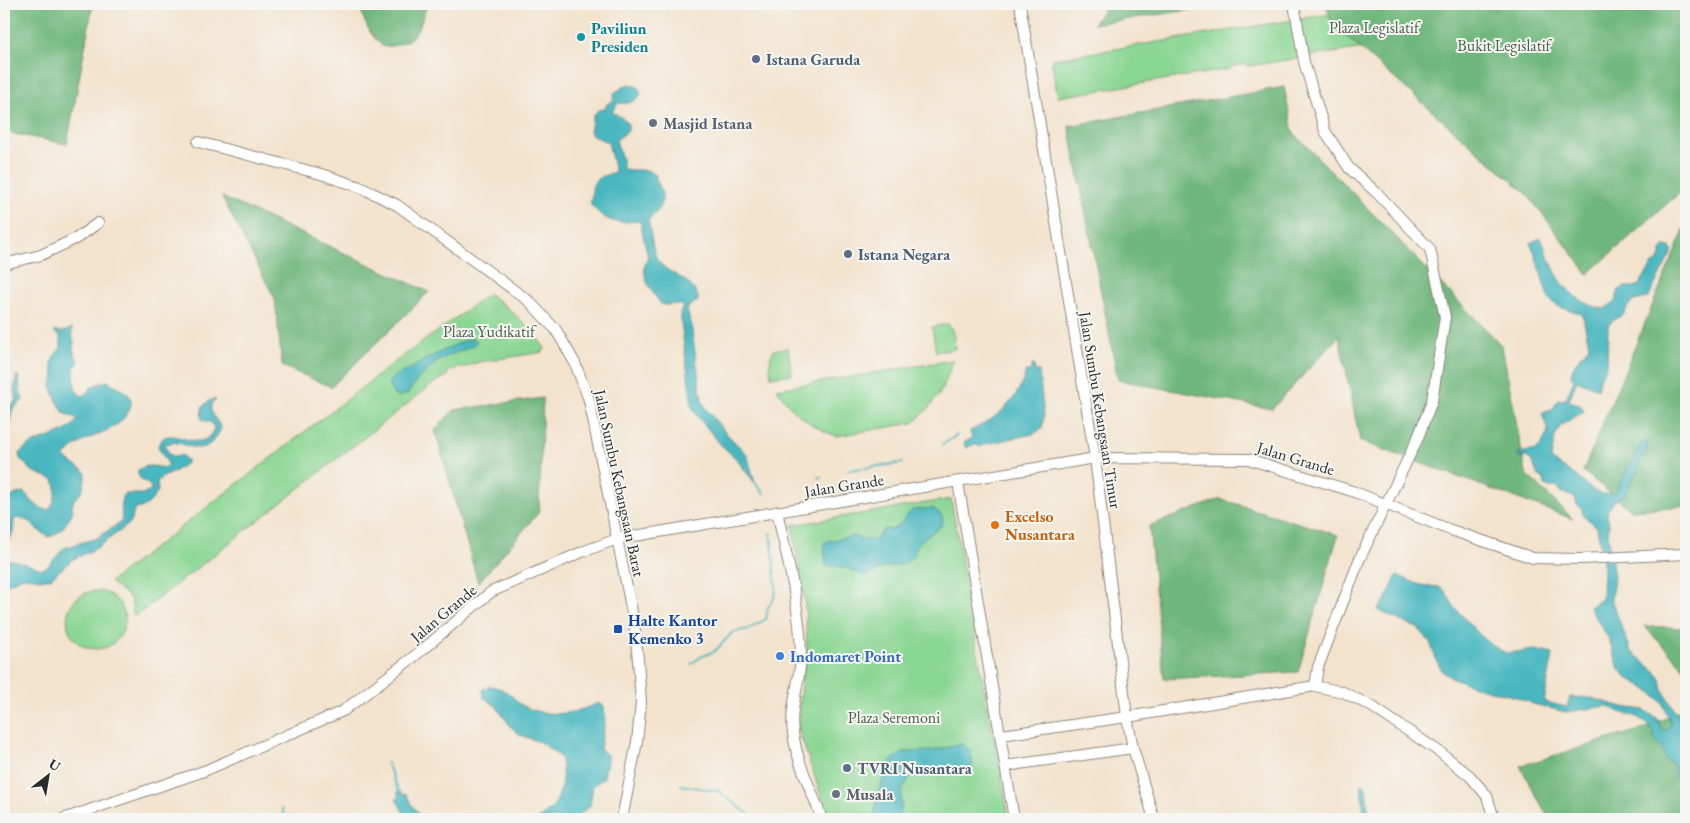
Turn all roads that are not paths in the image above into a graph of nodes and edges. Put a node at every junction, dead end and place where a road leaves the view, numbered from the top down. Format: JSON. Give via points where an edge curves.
{"nodes":[{"id":1,"x":1020,"y":4,"type":"edge"},
{"id":2,"x":1294,"y":4,"type":"edge"},
{"id":3,"x":198,"y":142,"type":"dead end"},
{"id":4,"x":98,"y":223,"type":"dead end"},
{"id":5,"x":4,"y":264,"type":"edge"},
{"id":6,"x":1095,"y":458,"type":"junction"},
{"id":7,"x":958,"y":482,"type":"junction"},
{"id":8,"x":1386,"y":504,"type":"junction"},
{"id":9,"x":777,"y":512,"type":"junction"},
{"id":10,"x":617,"y":539,"type":"junction"},
{"id":11,"x":1686,"y":554,"type":"edge"},
{"id":12,"x":1315,"y":686,"type":"junction"},
{"id":13,"x":1127,"y":717,"type":"junction"},
{"id":14,"x":1001,"y":735,"type":"junction"},
{"id":15,"x":1133,"y":748,"type":"junction"},
{"id":16,"x":1005,"y":766,"type":"junction"},
{"id":17,"x":63,"y":819,"type":"edge"},
{"id":18,"x":622,"y":819,"type":"edge"},
{"id":19,"x":822,"y":819,"type":"edge"},
{"id":20,"x":1014,"y":819,"type":"edge"},
{"id":21,"x":1154,"y":819,"type":"edge"},
{"id":22,"x":1494,"y":819,"type":"edge"}],
"edges":[{"from":1,"to":6,"type":"street","name":"Jalan Sumbu Kebangsaan Timur"},
{"from":2,"to":8,"type":"street","via":[[1304,62],[1326,130],[1349,168],[1430,248],[1445,318],[1432,401]]},
{"from":3,"to":10,"type":"street","name":"Jalan Sumbu Kebangsaan Barat","via":[[360,187],[397,205],[529,301],[556,330],[575,363],[589,400]]},
{"from":4,"to":5,"type":"street","via":[[78,238],[41,255]]},
{"from":6,"to":7,"type":"street","name":"Jalan Grande"},
{"from":6,"to":8,"type":"street","name":"Jalan Grande","via":[[1248,459]]},
{"from":6,"to":13,"type":"street","name":"Jalan Sumbu Kebangsaan Timur"},
{"from":7,"to":9,"type":"street","name":"Jalan Grande"},
{"from":7,"to":14,"type":"street"},
{"from":8,"to":11,"type":"street","name":"Jalan Grande","via":[[1534,558],[1630,558]]},
{"from":8,"to":12,"type":"street","via":[[1360,558],[1318,667]]},
{"from":9,"to":10,"type":"street","name":"Jalan Grande"},
{"from":9,"to":19,"type":"street","via":[[800,639],[800,675],[793,733]]},
{"from":10,"to":17,"type":"street","name":"Jalan Grande","via":[[491,592],[343,711],[204,771]]},
{"from":10,"to":18,"type":"street","name":"Jalan Sumbu Kebangsaan Barat","via":[[634,622],[640,702],[637,742]]},
{"from":12,"to":13,"type":"street"},
{"from":12,"to":22,"type":"street","via":[[1343,692],[1371,706],[1440,752],[1470,776],[1487,796]]},
{"from":13,"to":14,"type":"street"},
{"from":13,"to":15,"type":"street","name":"Jalan Sumbu Kebangsaan Timur"},
{"from":14,"to":16,"type":"street"},
{"from":15,"to":16,"type":"street"},
{"from":15,"to":21,"type":"street","name":"Jalan Sumbu Kebangsaan Timur"},
{"from":16,"to":20,"type":"street"}]}
